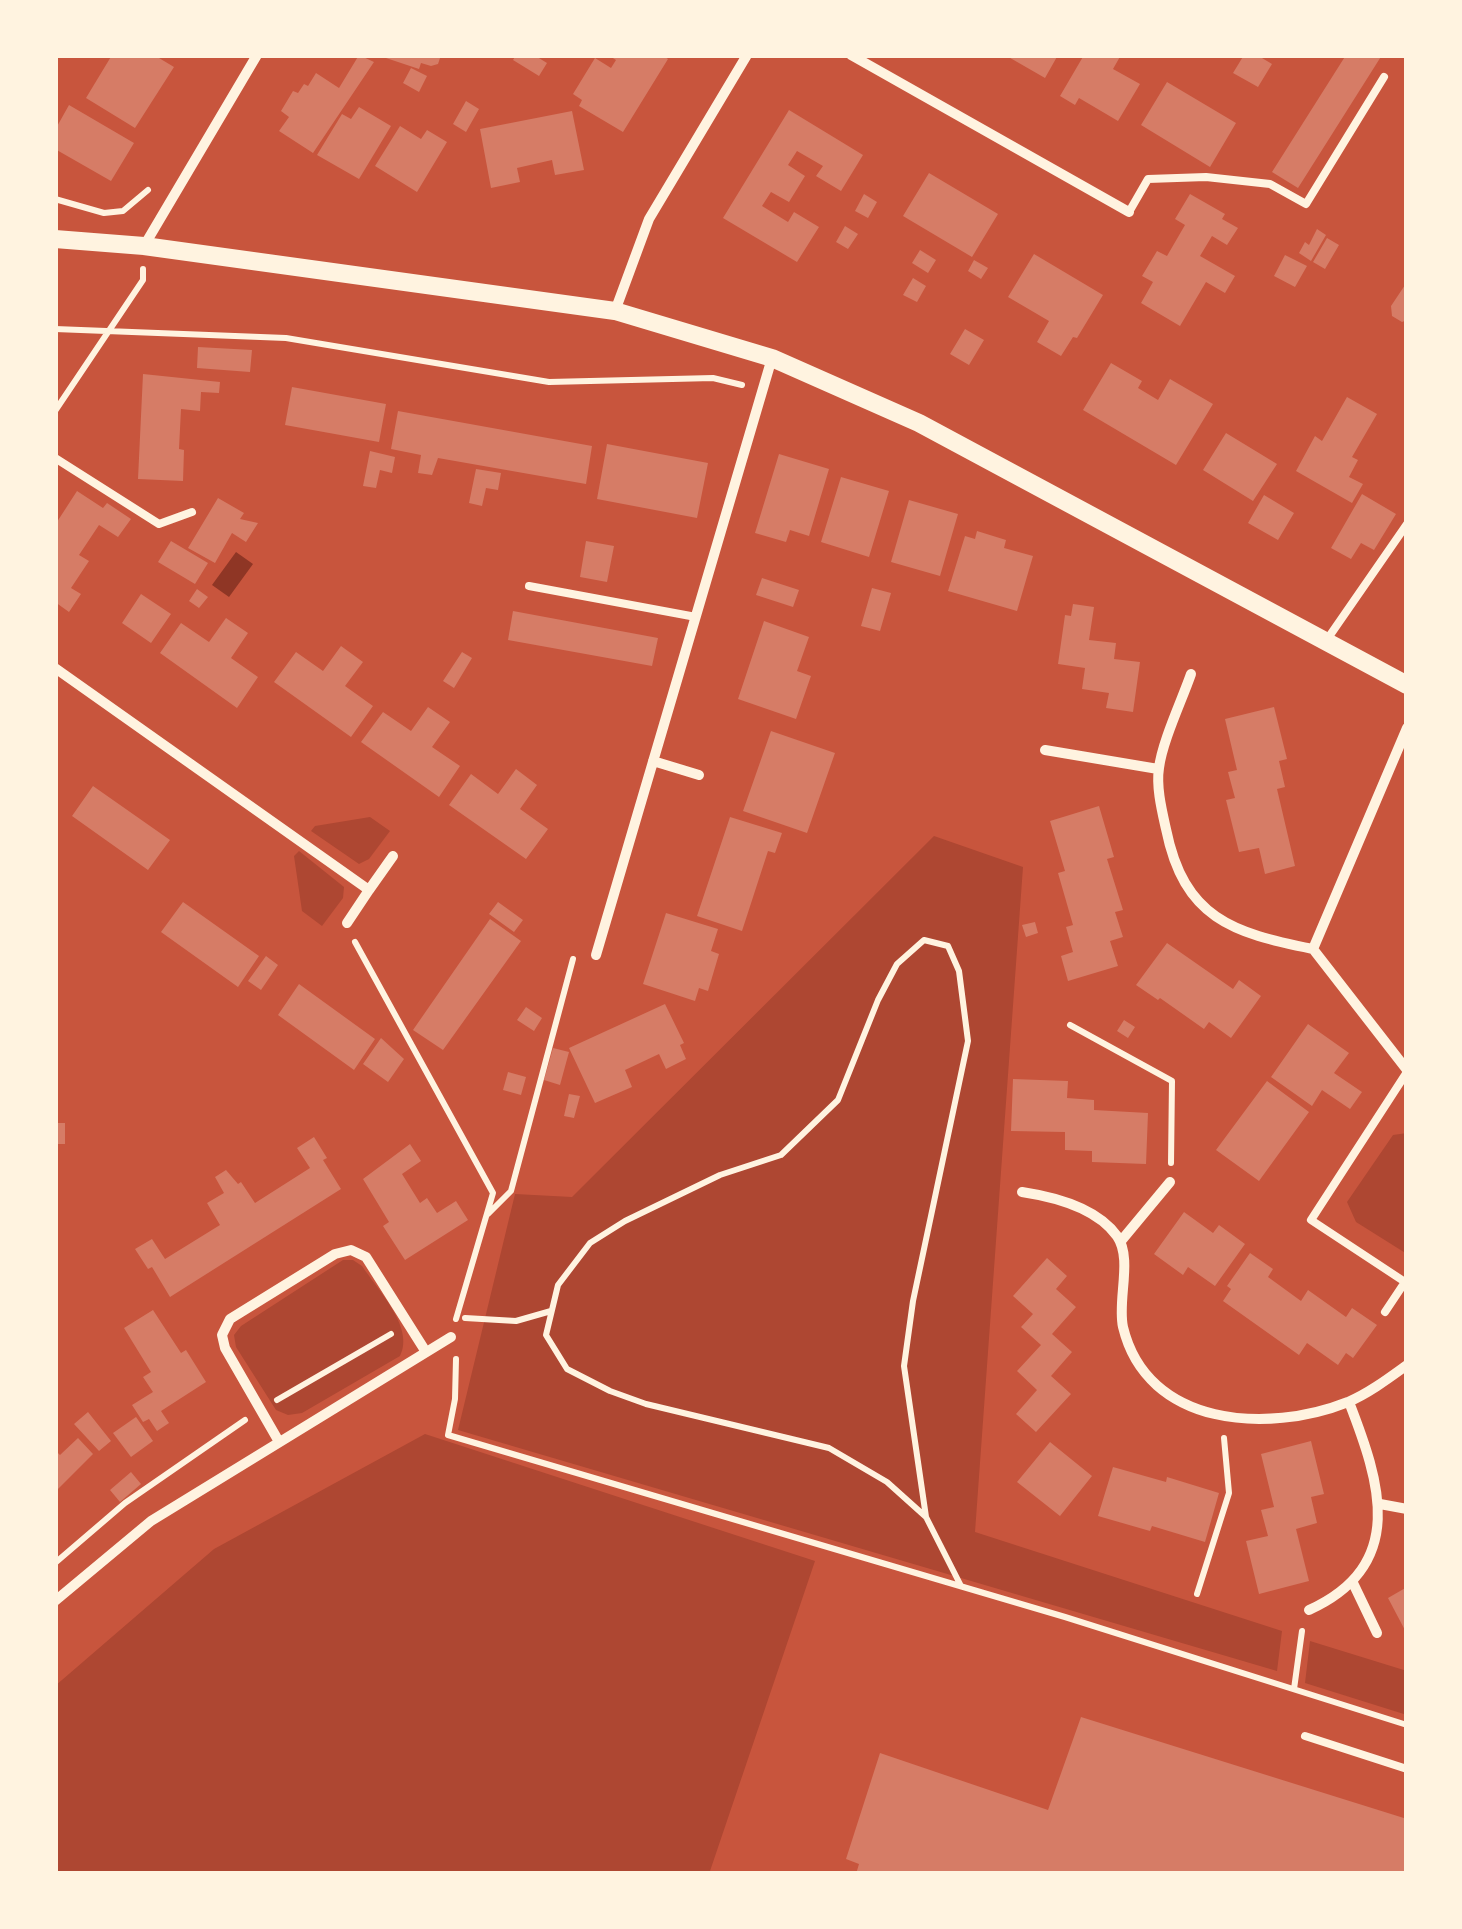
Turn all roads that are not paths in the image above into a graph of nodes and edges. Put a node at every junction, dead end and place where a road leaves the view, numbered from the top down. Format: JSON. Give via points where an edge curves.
{"nodes":[{"id":1,"x":256,"y":55,"type":"edge"},
{"id":2,"x":747,"y":55,"type":"edge"},
{"id":3,"x":851,"y":55,"type":"edge"},
{"id":4,"x":1384,"y":76,"type":"dead end"},
{"id":5,"x":1129,"y":212,"type":"joint"},
{"id":6,"x":55,"y":239,"type":"edge"},
{"id":7,"x":144,"y":246,"type":"junction"},
{"id":8,"x":615,"y":311,"type":"junction"},
{"id":9,"x":772,"y":358,"type":"junction"},
{"id":10,"x":55,"y":458,"type":"edge"},
{"id":11,"x":192,"y":512,"type":"dead end"},
{"id":12,"x":1407,"y":524,"type":"edge"},
{"id":13,"x":529,"y":586,"type":"dead end"},
{"id":14,"x":696,"y":617,"type":"junction"},
{"id":15,"x":1326,"y":641,"type":"junction"},
{"id":16,"x":55,"y":668,"type":"edge"},
{"id":17,"x":1191,"y":674,"type":"dead end"},
{"id":18,"x":1407,"y":685,"type":"edge"},
{"id":19,"x":1407,"y":728,"type":"edge"},
{"id":20,"x":1045,"y":750,"type":"dead end"},
{"id":21,"x":653,"y":761,"type":"junction"},
{"id":22,"x":1158,"y":769,"type":"junction"},
{"id":23,"x":698,"y":775,"type":"dead end"},
{"id":24,"x":393,"y":856,"type":"dead end"},
{"id":25,"x":369,"y":890,"type":"junction"},
{"id":26,"x":348,"y":922,"type":"road end"},
{"id":27,"x":1313,"y":949,"type":"junction"},
{"id":28,"x":596,"y":956,"type":"road end"},
{"id":29,"x":1407,"y":1071,"type":"edge"},
{"id":30,"x":1170,"y":1182,"type":"road end"},
{"id":31,"x":1022,"y":1192,"type":"dead end"},
{"id":32,"x":1121,"y":1241,"type":"junction"},
{"id":33,"x":1385,"y":1312,"type":"dead end"},
{"id":34,"x":451,"y":1337,"type":"road end"},
{"id":35,"x":426,"y":1352,"type":"junction"},
{"id":36,"x":1407,"y":1365,"type":"edge"},
{"id":37,"x":1349,"y":1402,"type":"junction"},
{"id":38,"x":278,"y":1440,"type":"junction"},
{"id":39,"x":1380,"y":1504,"type":"junction"},
{"id":40,"x":1407,"y":1509,"type":"edge"},
{"id":41,"x":1352,"y":1583,"type":"junction"},
{"id":42,"x":55,"y":1600,"type":"edge"},
{"id":43,"x":1309,"y":1610,"type":"road end"},
{"id":44,"x":1378,"y":1633,"type":"dead end"},
{"id":45,"x":1305,"y":1736,"type":"dead end"},
{"id":46,"x":1407,"y":1769,"type":"edge"}],
"edges":[{"from":1,"to":7,"type":"street"},
{"from":2,"to":8,"type":"street","via":[[649,219]]},
{"from":3,"to":5,"type":"street"},
{"from":4,"to":5,"type":"lane","via":[[1306,204],[1270,184],[1148,179]]},
{"from":6,"to":7,"type":"street"},
{"from":7,"to":8,"type":"street"},
{"from":8,"to":9,"type":"street"},
{"from":9,"to":14,"type":"street"},
{"from":9,"to":15,"type":"street","via":[[919,424]]},
{"from":10,"to":11,"type":"lane","via":[[159,524]]},
{"from":12,"to":15,"type":"lane"},
{"from":13,"to":14,"type":"lane"},
{"from":14,"to":21,"type":"street"},
{"from":15,"to":18,"type":"street"},
{"from":16,"to":25,"type":"street"},
{"from":17,"to":22,"type":"street"},
{"from":19,"to":27,"type":"street"},
{"from":20,"to":22,"type":"street"},
{"from":21,"to":23,"type":"street"},
{"from":21,"to":28,"type":"street"},
{"from":22,"to":27,"type":"street","via":[[1171,852],[1210,916]]},
{"from":24,"to":25,"type":"street"},
{"from":25,"to":26,"type":"street"},
{"from":27,"to":29,"type":"street"},
{"from":29,"to":33,"type":"lane","via":[[1311,1220],[1404,1282]]},
{"from":30,"to":32,"type":"street"},
{"from":31,"to":32,"type":"street","via":[[1078,1208]]},
{"from":32,"to":37,"type":"street","via":[[1123,1327],[1135,1358],[1184,1406],[1224,1417],[1282,1416]]},
{"from":34,"to":35,"type":"street"},
{"from":35,"to":38,"type":"street"},
{"from":35,"to":38,"type":"street","via":[[366,1257],[351,1250],[335,1254],[230,1320],[222,1334]]},
{"from":36,"to":37,"type":"street"},
{"from":37,"to":39,"type":"street","via":[[1372,1460]]},
{"from":38,"to":42,"type":"street","via":[[151,1521]]},
{"from":39,"to":40,"type":"street"},
{"from":39,"to":41,"type":"street","via":[[1376,1533]]},
{"from":41,"to":43,"type":"street"},
{"from":41,"to":44,"type":"street"},
{"from":45,"to":46,"type":"lane"}]}
